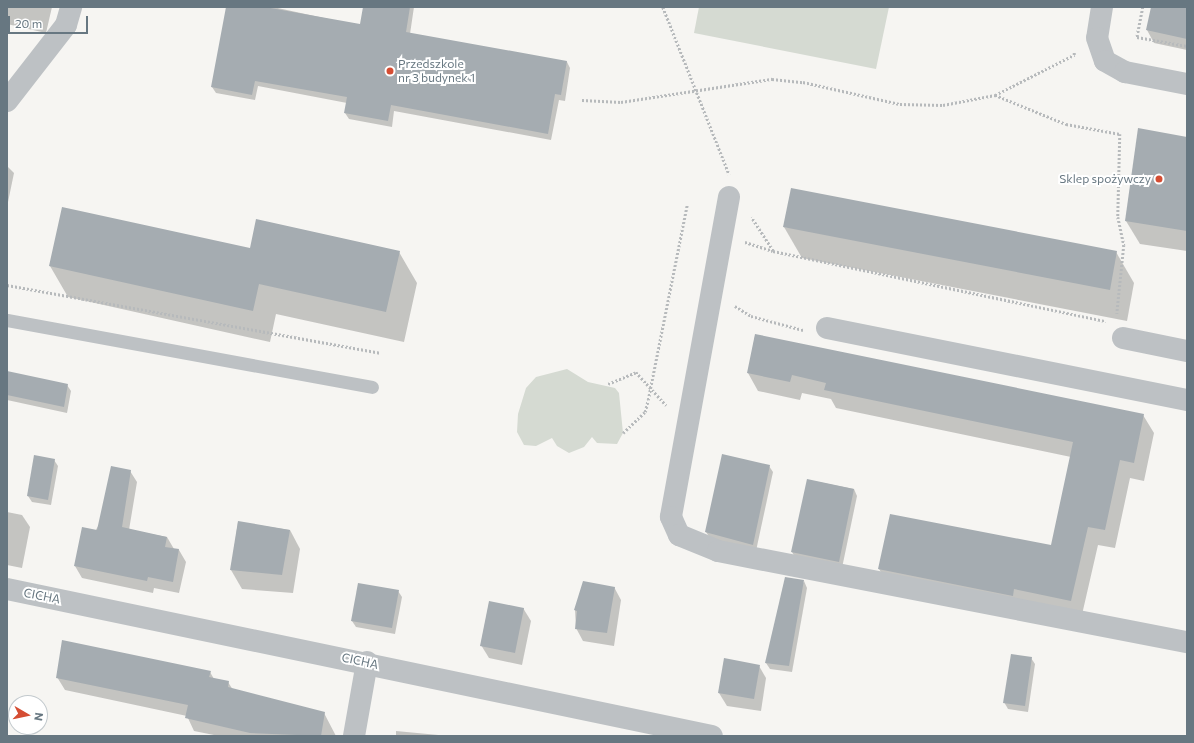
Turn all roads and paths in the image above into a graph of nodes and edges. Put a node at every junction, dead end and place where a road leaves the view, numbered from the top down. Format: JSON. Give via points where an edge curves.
{"nodes":[{"id":1,"x":70,"y":7,"type":"edge"},
{"id":2,"x":663,"y":7,"type":"edge"},
{"id":3,"x":1102,"y":7,"type":"edge"},
{"id":4,"x":1143,"y":7,"type":"edge"},
{"id":5,"x":1187,"y":46,"type":"edge"},
{"id":6,"x":1075,"y":48,"type":"dead end"},
{"id":7,"x":1187,"y":84,"type":"edge"},
{"id":8,"x":694,"y":91,"type":"junction"},
{"id":9,"x":995,"y":95,"type":"junction"},
{"id":10,"x":582,"y":100,"type":"dead end"},
{"id":11,"x":7,"y":101,"type":"edge"},
{"id":12,"x":731,"y":190,"type":"junction"},
{"id":13,"x":687,"y":204,"type":"dead end"},
{"id":14,"x":723,"y":235,"type":"junction"},
{"id":15,"x":773,"y":251,"type":"junction"},
{"id":16,"x":7,"y":285,"type":"edge"},
{"id":17,"x":7,"y":320,"type":"edge"},
{"id":18,"x":827,"y":328,"type":"dead end"},
{"id":19,"x":1119,"y":330,"type":"junction"},
{"id":20,"x":1187,"y":351,"type":"edge"},
{"id":21,"x":380,"y":353,"type":"dead end"},
{"id":22,"x":608,"y":384,"type":"dead end"},
{"id":23,"x":372,"y":387,"type":"dead end"},
{"id":24,"x":651,"y":388,"type":"junction"},
{"id":25,"x":1187,"y":400,"type":"edge"},
{"id":26,"x":687,"y":427,"type":"junction"},
{"id":27,"x":623,"y":433,"type":"dead end"},
{"id":28,"x":7,"y":589,"type":"edge"},
{"id":29,"x":1187,"y":642,"type":"edge"},
{"id":30,"x":367,"y":662,"type":"junction"},
{"id":31,"x":354,"y":736,"type":"edge"},
{"id":32,"x":712,"y":736,"type":"edge"}],
"edges":[{"from":1,"to":11,"type":"street","via":[[66,25]]},
{"from":2,"to":8,"type":"path"},
{"from":3,"to":7,"type":"street","via":[[1097,38],[1105,61],[1125,72]]},
{"from":4,"to":5,"type":"path","via":[[1137,37]]},
{"from":6,"to":9,"type":"path","via":[[1074,55]]},
{"from":8,"to":9,"type":"path","via":[[772,79],[803,82],[900,104],[943,105]]},
{"from":8,"to":10,"type":"path","via":[[621,102]]},
{"from":8,"to":12,"type":"path"},
{"from":9,"to":19,"type":"path","via":[[1066,124],[1120,134],[1118,217],[1124,245]]},
{"from":12,"to":14,"type":"street"},
{"from":12,"to":15,"type":"path"},
{"from":13,"to":24,"type":"path"},
{"from":14,"to":15,"type":"path"},
{"from":14,"to":26,"type":"street"},
{"from":15,"to":19,"type":"path"},
{"from":16,"to":21,"type":"path"},
{"from":17,"to":23,"type":"lane"},
{"from":18,"to":25,"type":"street"},
{"from":19,"to":20,"type":"street"},
{"from":22,"to":24,"type":"path","via":[[636,372]]},
{"from":24,"to":26,"type":"path"},
{"from":24,"to":27,"type":"path","via":[[645,412]]},
{"from":26,"to":29,"type":"street","via":[[671,517],[679,536],[718,551]]},
{"from":28,"to":30,"type":"street","name":"CICHA"},
{"from":30,"to":31,"type":"street"},
{"from":30,"to":32,"type":"street","name":"CICHA"}]}
